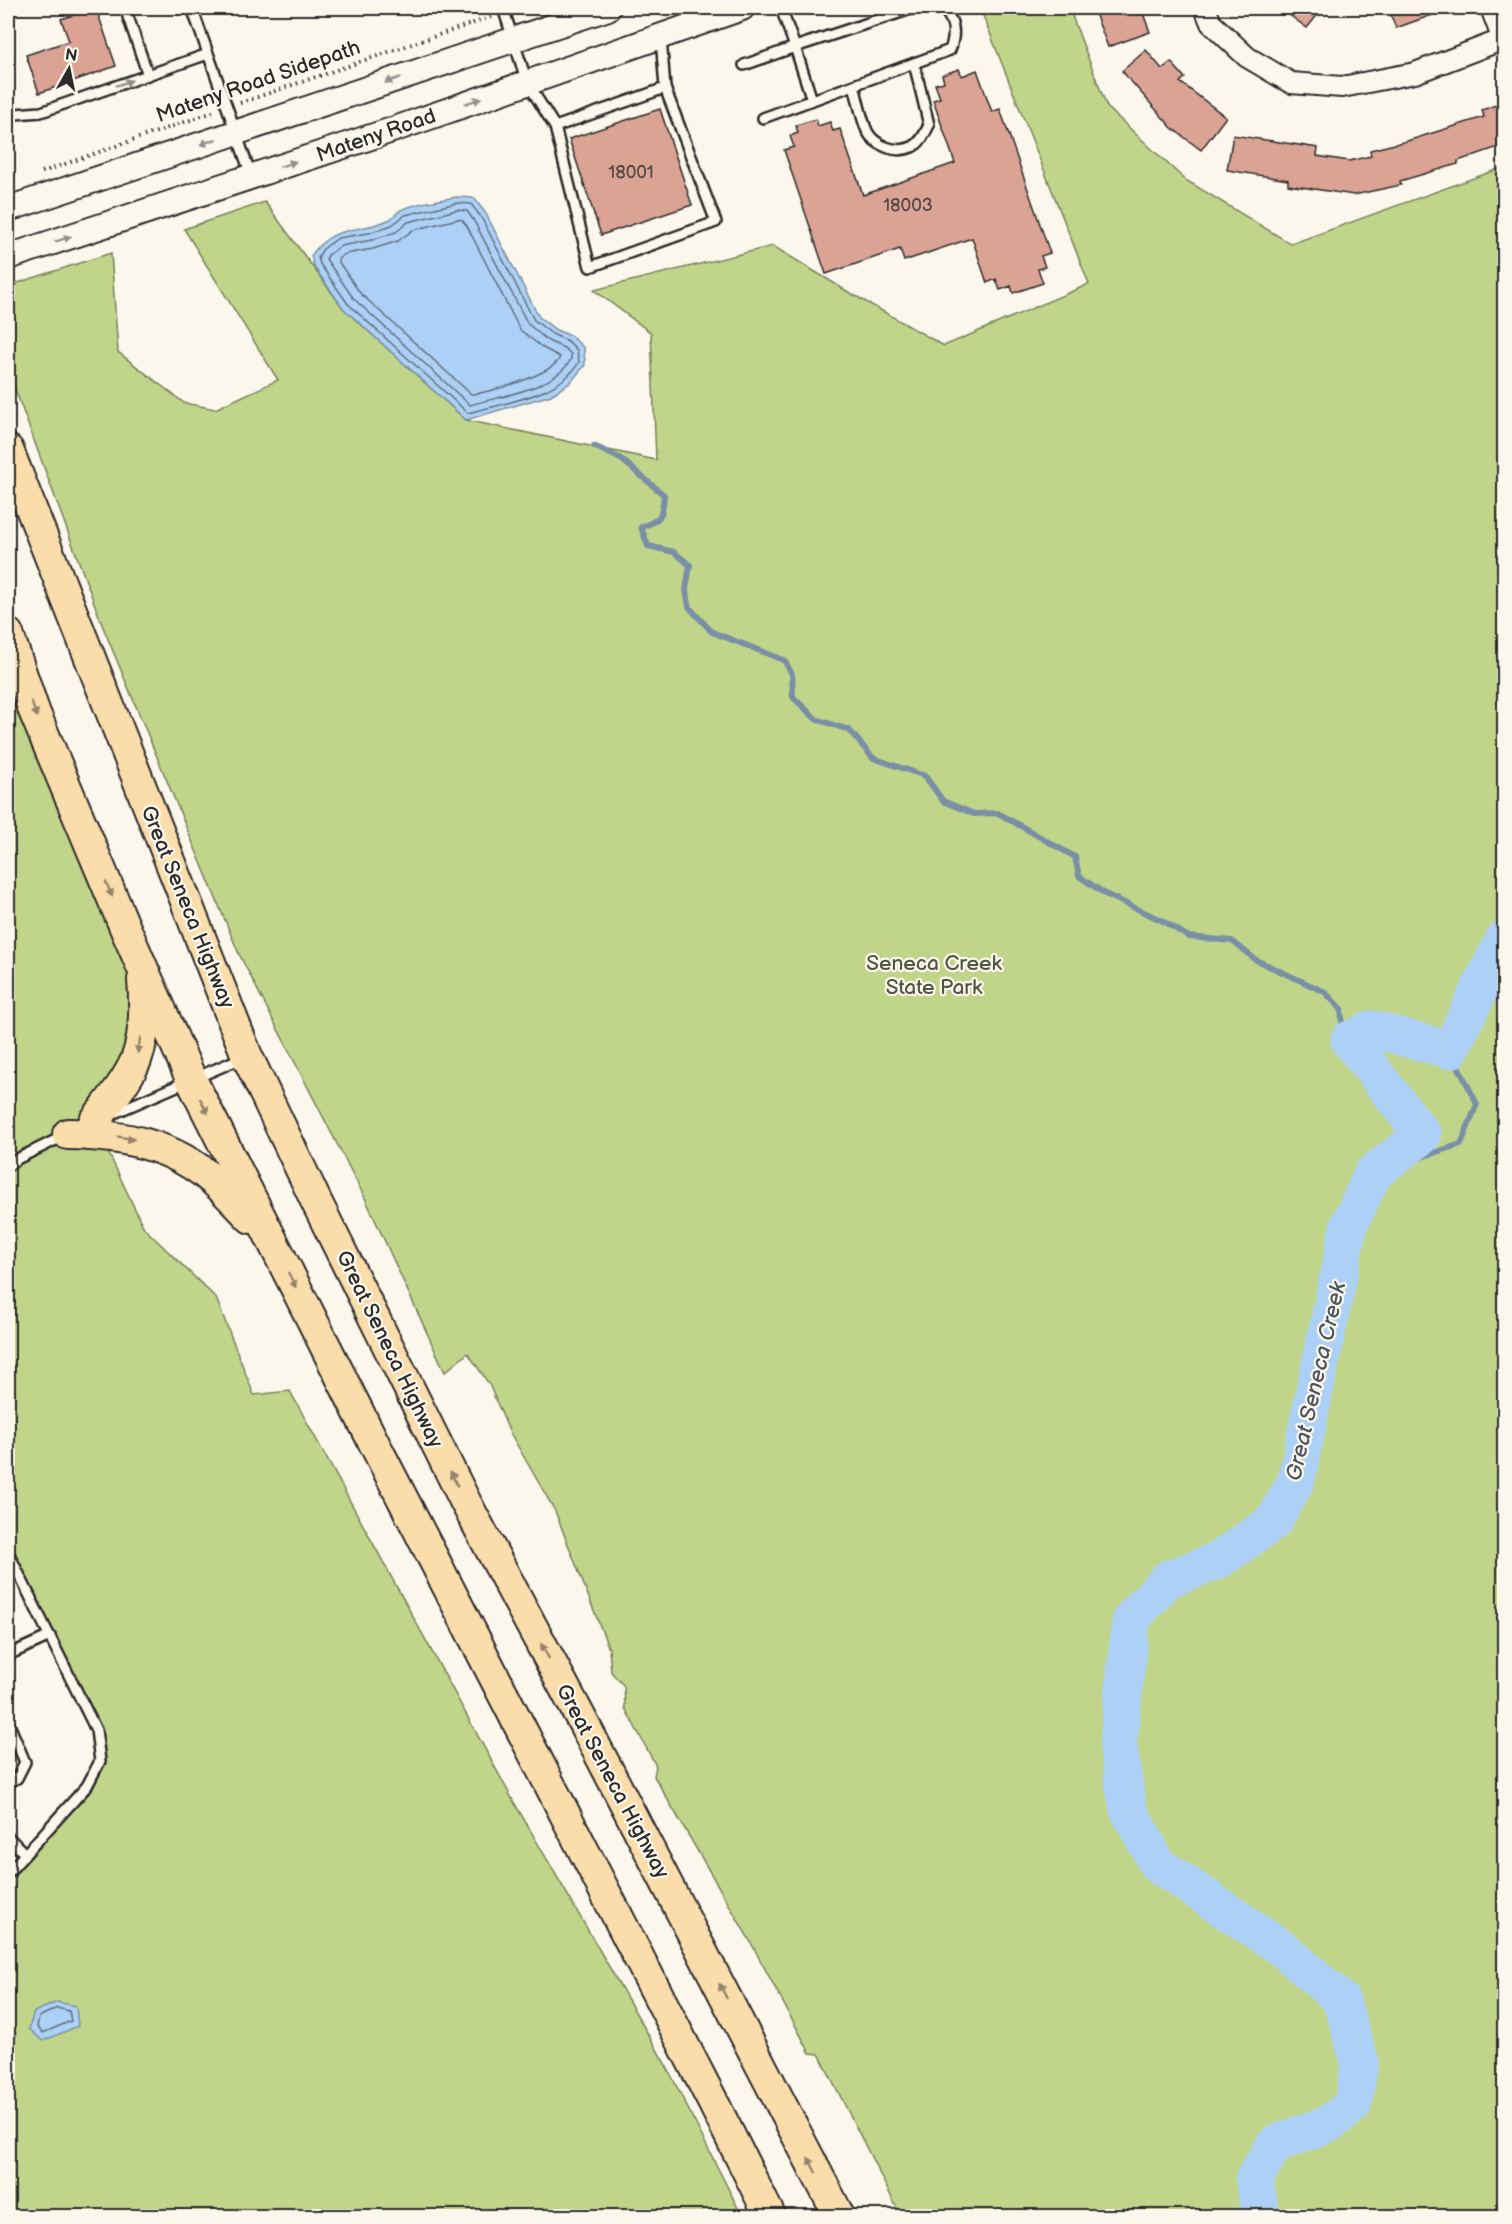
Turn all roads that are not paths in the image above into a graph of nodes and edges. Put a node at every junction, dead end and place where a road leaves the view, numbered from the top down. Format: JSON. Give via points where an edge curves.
{"nodes":[{"id":1,"x":125,"y":8,"type":"edge"},
{"id":2,"x":192,"y":8,"type":"edge"},
{"id":3,"x":608,"y":8,"type":"edge"},
{"id":4,"x":742,"y":8,"type":"edge"},
{"id":5,"x":781,"y":8,"type":"edge"},
{"id":6,"x":914,"y":8,"type":"edge"},
{"id":7,"x":942,"y":8,"type":"edge"},
{"id":8,"x":1205,"y":8,"type":"edge"},
{"id":9,"x":1491,"y":8,"type":"edge"},
{"id":10,"x":504,"y":10,"type":"edge"},
{"id":11,"x":661,"y":36,"type":"junction"},
{"id":12,"x":514,"y":39,"type":"junction"},
{"id":13,"x":1504,"y":40,"type":"edge"},
{"id":14,"x":795,"y":47,"type":"junction"},
{"id":15,"x":208,"y":54,"type":"junction"},
{"id":16,"x":914,"y":63,"type":"junction"},
{"id":17,"x":744,"y":65,"type":"dead end"},
{"id":18,"x":148,"y":75,"type":"junction"},
{"id":19,"x":527,"y":82,"type":"junction"},
{"id":20,"x":854,"y":85,"type":"junction"},
{"id":21,"x":665,"y":88,"type":"junction"},
{"id":22,"x":812,"y":100,"type":"junction"},
{"id":23,"x":8,"y":112,"type":"edge"},
{"id":24,"x":763,"y":118,"type":"dead end"},
{"id":25,"x":555,"y":127,"type":"junction"},
{"id":26,"x":235,"y":133,"type":"junction"},
{"id":27,"x":251,"y":176,"type":"junction"},
{"id":28,"x":8,"y":209,"type":"edge"},
{"id":29,"x":8,"y":257,"type":"edge"},
{"id":30,"x":8,"y":450,"type":"edge"},
{"id":31,"x":8,"y":634,"type":"edge"},
{"id":32,"x":141,"y":966,"type":"junction"},
{"id":33,"x":247,"y":1056,"type":"junction"},
{"id":34,"x":190,"y":1079,"type":"junction"},
{"id":35,"x":81,"y":1128,"type":"junction"},
{"id":36,"x":8,"y":1166,"type":"edge"},
{"id":37,"x":270,"y":1237,"type":"junction"},
{"id":38,"x":8,"y":1552,"type":"edge"},
{"id":39,"x":50,"y":1636,"type":"junction"},
{"id":40,"x":8,"y":1655,"type":"edge"},
{"id":41,"x":8,"y":1722,"type":"edge"},
{"id":42,"x":8,"y":1783,"type":"edge"},
{"id":43,"x":8,"y":1837,"type":"edge"},
{"id":44,"x":25,"y":1854,"type":"junction"},
{"id":45,"x":8,"y":1873,"type":"edge"},
{"id":46,"x":770,"y":2217,"type":"edge"},
{"id":47,"x":839,"y":2217,"type":"edge"}],
"edges":[{"from":1,"to":18,"type":"lane"},
{"from":2,"to":15,"type":"lane"},
{"from":3,"to":12,"type":"street"},
{"from":4,"to":11,"type":"street","name":"Mateny Road"},
{"from":5,"to":14,"type":"lane"},
{"from":6,"to":14,"type":"lane"},
{"from":7,"to":16,"type":"lane","via":[[954,30],[950,50]]},
{"from":8,"to":13,"type":"street","via":[[1211,23],[1247,57],[1291,83],[1342,87],[1415,74]]},
{"from":9,"to":13,"type":"street"},
{"from":10,"to":12,"type":"lane"},
{"from":11,"to":19,"type":"street","name":"Mateny Road"},
{"from":11,"to":21,"type":"lane"},
{"from":12,"to":19,"type":"lane"},
{"from":12,"to":26,"type":"street","one_way":true},
{"from":14,"to":17,"type":"lane"},
{"from":14,"to":22,"type":"lane"},
{"from":15,"to":18,"type":"lane"},
{"from":15,"to":26,"type":"lane"},
{"from":16,"to":20,"type":"lane"},
{"from":16,"to":20,"type":"lane","via":[[929,125],[923,138],[912,147],[895,150],[879,144],[868,132]]},
{"from":23,"to":18,"type":"lane","one_way":true,"via":[[40,112]]},
{"from":19,"to":25,"type":"lane"},
{"from":27,"to":19,"type":"street","name":"Mateny Road","one_way":true},
{"from":20,"to":22,"type":"lane"},
{"from":21,"to":25,"type":"lane"},
{"from":21,"to":25,"type":"lane","via":[[716,222],[590,267]]},
{"from":22,"to":24,"type":"lane"},
{"from":26,"to":27,"type":"lane"},
{"from":26,"to":28,"type":"street","one_way":true},
{"from":29,"to":27,"type":"street","name":"Mateny Road","one_way":true},
{"from":30,"to":33,"type":"main road","name":"Great Seneca Highway"},
{"from":31,"to":32,"type":"main road","one_way":true,"via":[[34,711]]},
{"from":32,"to":34,"type":"main road"},
{"from":32,"to":35,"type":"main road","one_way":true,"via":[[144,996],[137,1058],[124,1083]]},
{"from":33,"to":34,"type":"lane"},
{"from":47,"to":33,"type":"main road","name":"Great Seneca Highway","one_way":true,"via":[[466,1503]]},
{"from":34,"to":35,"type":"lane"},
{"from":34,"to":37,"type":"main road","one_way":true},
{"from":35,"to":36,"type":"lane"},
{"from":35,"to":37,"type":"main road","one_way":true,"via":[[135,1140],[184,1161],[213,1180]]},
{"from":37,"to":46,"type":"main road","one_way":true},
{"from":38,"to":39,"type":"lane"},
{"from":39,"to":40,"type":"lane"},
{"from":39,"to":44,"type":"lane","via":[[96,1730],[100,1761],[87,1786]]},
{"from":41,"to":42,"type":"lane","via":[[26,1762],[17,1778]]},
{"from":43,"to":44,"type":"lane"},
{"from":44,"to":45,"type":"lane"}]}
